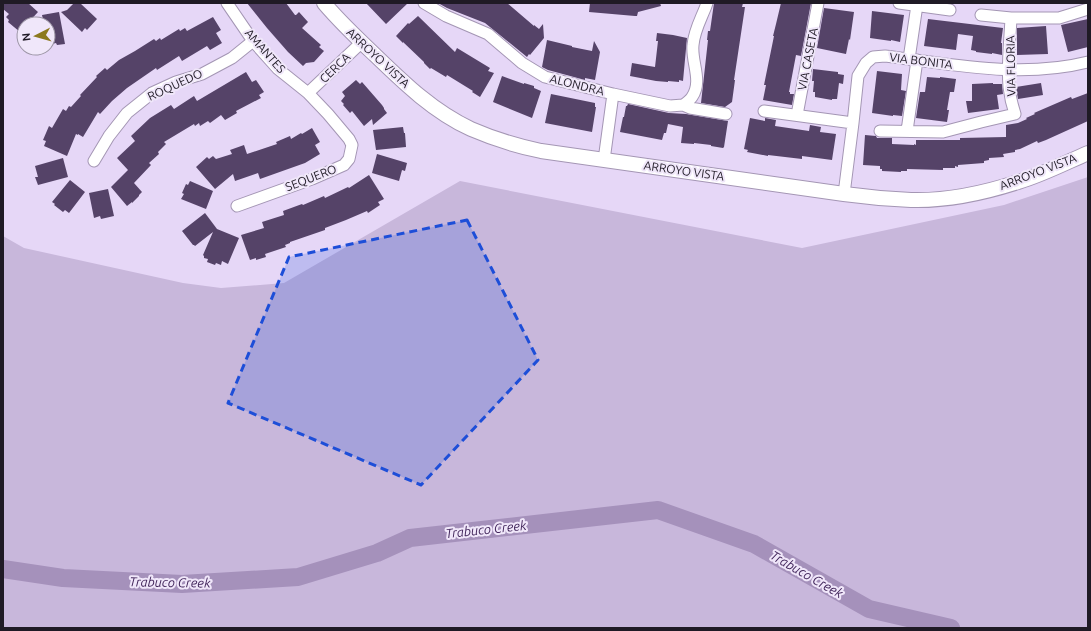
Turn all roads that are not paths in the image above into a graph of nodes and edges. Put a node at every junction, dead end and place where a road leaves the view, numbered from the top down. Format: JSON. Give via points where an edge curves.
{"nodes":[{"id":1,"x":227,"y":3,"type":"edge"},
{"id":2,"x":324,"y":3,"type":"edge"},
{"id":3,"x":424,"y":3,"type":"edge"},
{"id":4,"x":707,"y":3,"type":"edge"},
{"id":5,"x":818,"y":3,"type":"edge"},
{"id":6,"x":899,"y":3,"type":"edge"},
{"id":7,"x":917,"y":5,"type":"junction"},
{"id":8,"x":1088,"y":9,"type":"edge"},
{"id":9,"x":950,"y":10,"type":"dead end"},
{"id":10,"x":981,"y":14,"type":"dead end"},
{"id":11,"x":1011,"y":18,"type":"junction"},
{"id":12,"x":253,"y":41,"type":"junction"},
{"id":13,"x":362,"y":42,"type":"junction"},
{"id":14,"x":913,"y":59,"type":"junction"},
{"id":15,"x":1088,"y":62,"type":"edge"},
{"id":16,"x":1008,"y":70,"type":"junction"},
{"id":17,"x":308,"y":93,"type":"junction"},
{"id":18,"x":613,"y":94,"type":"junction"},
{"id":19,"x":683,"y":105,"type":"junction"},
{"id":20,"x":764,"y":111,"type":"dead end"},
{"id":21,"x":726,"y":114,"type":"dead end"},
{"id":22,"x":797,"y":115,"type":"junction"},
{"id":23,"x":853,"y":123,"type":"junction"},
{"id":24,"x":880,"y":131,"type":"dead end"},
{"id":25,"x":908,"y":131,"type":"junction"},
{"id":26,"x":1088,"y":153,"type":"edge"},
{"id":27,"x":604,"y":160,"type":"junction"},
{"id":28,"x":94,"y":161,"type":"dead end"},
{"id":29,"x":844,"y":194,"type":"junction"},
{"id":30,"x":237,"y":206,"type":"dead end"}],
"edges":[{"from":1,"to":12,"type":"street","name":"AMANTES"},
{"from":2,"to":13,"type":"street","name":"ARROYO VISTA"},
{"from":3,"to":18,"type":"street","name":"ALONDRA","via":[[446,16],[488,34],[522,62],[546,77]]},
{"from":4,"to":19,"type":"street","via":[[693,44],[696,90],[692,98]]},
{"from":5,"to":22,"type":"street","name":"VIA CASETA"},
{"from":6,"to":7,"type":"street"},
{"from":7,"to":9,"type":"street"},
{"from":7,"to":14,"type":"street"},
{"from":8,"to":11,"type":"street","name":"VIA FLORIA","via":[[1059,18]]},
{"from":10,"to":11,"type":"street","name":"VIA FLORIA"},
{"from":11,"to":16,"type":"street","name":"VIA FLORIA"},
{"from":12,"to":17,"type":"street","name":"AMANTES","via":[[278,69]]},
{"from":12,"to":28,"type":"street","name":"ROQUEDO","via":[[232,58],[202,74],[152,93],[127,113]]},
{"from":13,"to":17,"type":"street","name":"CERCA"},
{"from":13,"to":27,"type":"street","name":"ARROYO VISTA","via":[[432,106],[470,129],[534,150]]},
{"from":14,"to":16,"type":"street","name":"VIA BONITA"},
{"from":14,"to":23,"type":"street","name":"VIA BONITA","via":[[884,56],[873,57],[866,63],[858,76]]},
{"from":14,"to":25,"type":"street"},
{"from":15,"to":16,"type":"street","name":"VIA BONITA","via":[[1037,70]]},
{"from":16,"to":25,"type":"street","name":"VIA FLORIA","via":[[1015,114],[943,132]]},
{"from":17,"to":30,"type":"street","name":"SEQUERO","via":[[349,139],[352,145],[349,159],[344,165],[318,176]]},
{"from":18,"to":19,"type":"street","name":"ALONDRA","via":[[670,106]]},
{"from":18,"to":27,"type":"street"},
{"from":19,"to":21,"type":"street","name":"ALONDRA"},
{"from":20,"to":22,"type":"street"},
{"from":22,"to":23,"type":"street"},
{"from":23,"to":29,"type":"street","name":"VIA BONITA"},
{"from":24,"to":25,"type":"street"},
{"from":26,"to":29,"type":"street","name":"ARROYO VISTA","via":[[1019,182],[968,195],[911,200]]},
{"from":27,"to":29,"type":"street","name":"ARROYO VISTA"}]}
